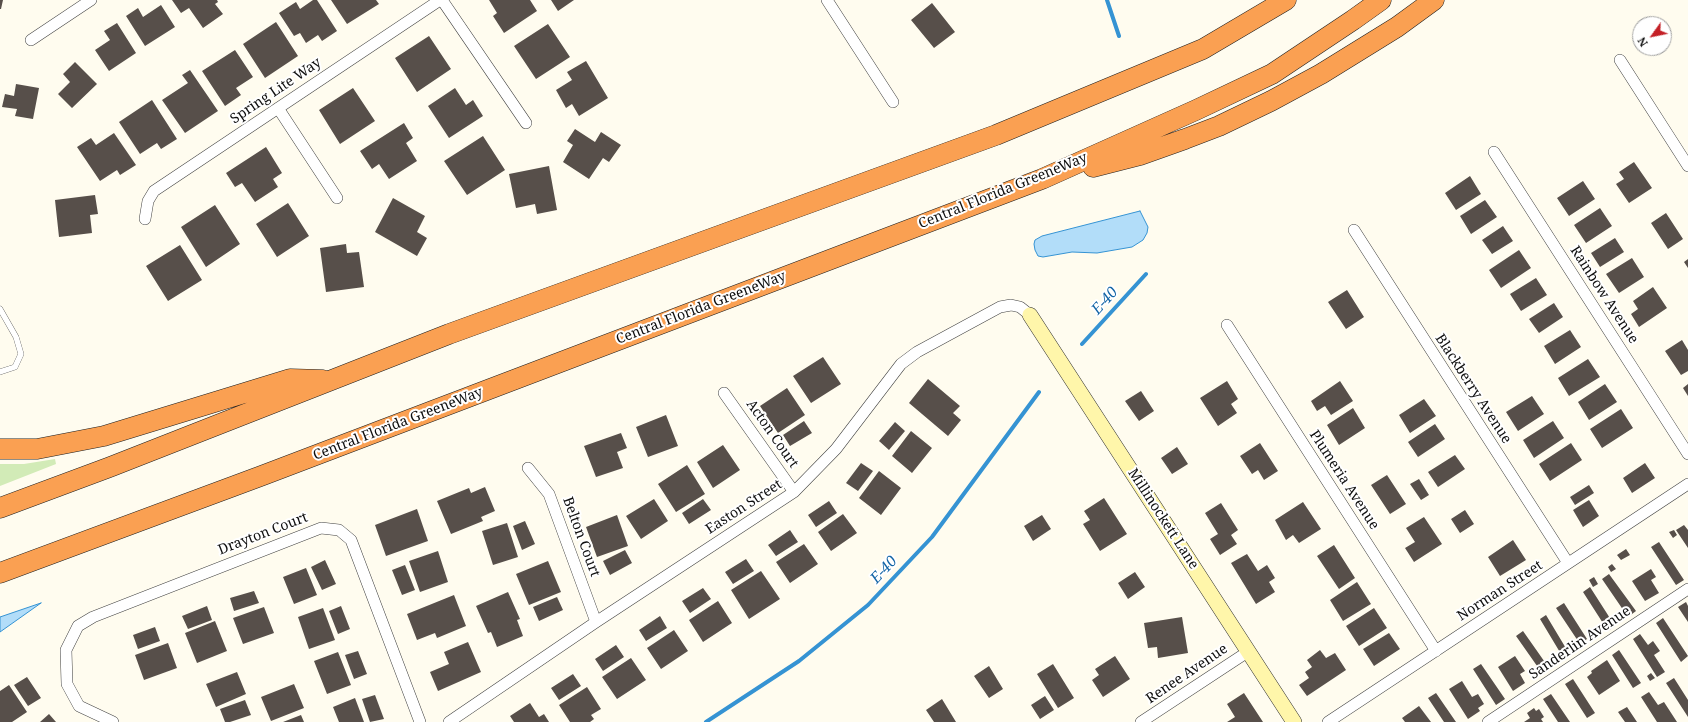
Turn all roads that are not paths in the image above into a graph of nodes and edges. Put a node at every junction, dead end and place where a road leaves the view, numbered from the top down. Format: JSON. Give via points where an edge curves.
{"nodes":[{"id":1,"x":92,"y":0,"type":"edge"},
{"id":2,"x":441,"y":0,"type":"edge"},
{"id":3,"x":827,"y":0,"type":"edge"},
{"id":4,"x":1286,"y":0,"type":"edge"},
{"id":5,"x":1381,"y":0,"type":"edge"},
{"id":6,"x":1434,"y":0,"type":"edge"},
{"id":7,"x":31,"y":40,"type":"dead end"},
{"id":8,"x":1620,"y":60,"type":"dead end"},
{"id":9,"x":892,"y":102,"type":"dead end"},
{"id":10,"x":278,"y":108,"type":"junction"},
{"id":11,"x":526,"y":123,"type":"dead end"},
{"id":12,"x":1494,"y":152,"type":"dead end"},
{"id":13,"x":1688,"y":166,"type":"edge"},
{"id":14,"x":1042,"y":179,"type":"junction"},
{"id":15,"x":337,"y":198,"type":"dead end"},
{"id":16,"x":145,"y":219,"type":"dead end"},
{"id":17,"x":1354,"y":230,"type":"dead end"},
{"id":18,"x":0,"y":309,"type":"edge"},
{"id":19,"x":1030,"y":315,"type":"joint"},
{"id":20,"x":1227,"y":325,"type":"dead end"},
{"id":21,"x":0,"y":372,"type":"edge"},
{"id":22,"x":331,"y":380,"type":"junction"},
{"id":23,"x":724,"y":393,"type":"dead end"},
{"id":24,"x":0,"y":449,"type":"edge"},
{"id":25,"x":1688,"y":454,"type":"edge"},
{"id":26,"x":528,"y":468,"type":"dead end"},
{"id":27,"x":1688,"y":484,"type":"edge"},
{"id":28,"x":794,"y":492,"type":"junction"},
{"id":29,"x":0,"y":508,"type":"edge"},
{"id":30,"x":1568,"y":563,"type":"junction"},
{"id":31,"x":0,"y":574,"type":"edge"},
{"id":32,"x":1688,"y":589,"type":"edge"},
{"id":33,"x":596,"y":622,"type":"junction"},
{"id":34,"x":1249,"y":651,"type":"junction"},
{"id":35,"x":1436,"y":651,"type":"junction"},
{"id":36,"x":112,"y":722,"type":"edge"},
{"id":37,"x":420,"y":722,"type":"edge"},
{"id":38,"x":449,"y":722,"type":"edge"},
{"id":39,"x":1141,"y":722,"type":"edge"},
{"id":40,"x":1294,"y":722,"type":"edge"},
{"id":41,"x":1328,"y":722,"type":"edge"},
{"id":42,"x":1488,"y":722,"type":"edge"}],
"edges":[{"from":1,"to":7,"type":"street"},
{"from":2,"to":10,"type":"street","name":"Spring Lite Way"},
{"from":2,"to":11,"type":"street"},
{"from":3,"to":9,"type":"street"},
{"from":4,"to":22,"type":"highway","via":[[1203,49],[996,135],[449,334]]},
{"from":5,"to":14,"type":"highway","name":"Central Florida GreeneWay","via":[[1272,74]]},
{"from":6,"to":14,"type":"highway","via":[[1397,27],[1320,74],[1219,126],[1140,155]]},
{"from":8,"to":13,"type":"street"},
{"from":10,"to":15,"type":"street"},
{"from":10,"to":16,"type":"street","name":"Spring Lite Way","via":[[154,191],[148,201]]},
{"from":12,"to":25,"type":"street","name":"Rainbow Avenue"},
{"from":14,"to":31,"type":"highway","name":"Central Florida GreeneWay"},
{"from":17,"to":30,"type":"street","name":"Blackberry Avenue"},
{"from":18,"to":21,"type":"lane","via":[[16,337],[21,354],[15,367]]},
{"from":19,"to":28,"type":"street","name":"Easton Street","via":[[1020,307],[1000,307],[917,352],[901,364],[836,449]]},
{"from":19,"to":34,"type":"street","name":"Millinockett Lane"},
{"from":20,"to":35,"type":"street","name":"Plumeria Avenue"},
{"from":22,"to":24,"type":"highway","via":[[290,379],[104,436],[37,449]]},
{"from":22,"to":29,"type":"highway"},
{"from":23,"to":28,"type":"street","name":"Acton Court"},
{"from":26,"to":33,"type":"street","name":"Belton Court","via":[[549,494]]},
{"from":27,"to":30,"type":"street","name":"Norman Street"},
{"from":28,"to":33,"type":"street","name":"Easton Street"},
{"from":30,"to":35,"type":"street","name":"Norman Street"},
{"from":32,"to":42,"type":"street","name":"Sanderlin Avenue"},
{"from":33,"to":38,"type":"street","name":"Easton Street"},
{"from":34,"to":39,"type":"street","name":"Renee Avenue"},
{"from":34,"to":40,"type":"street","name":"Millinockett Lane"},
{"from":35,"to":41,"type":"street","name":"Norman Street"},
{"from":36,"to":37,"type":"street","name":"Drayton Court","via":[[79,706],[67,684],[66,650],[78,626],[93,617],[321,528],[339,530],[351,540]]}]}
